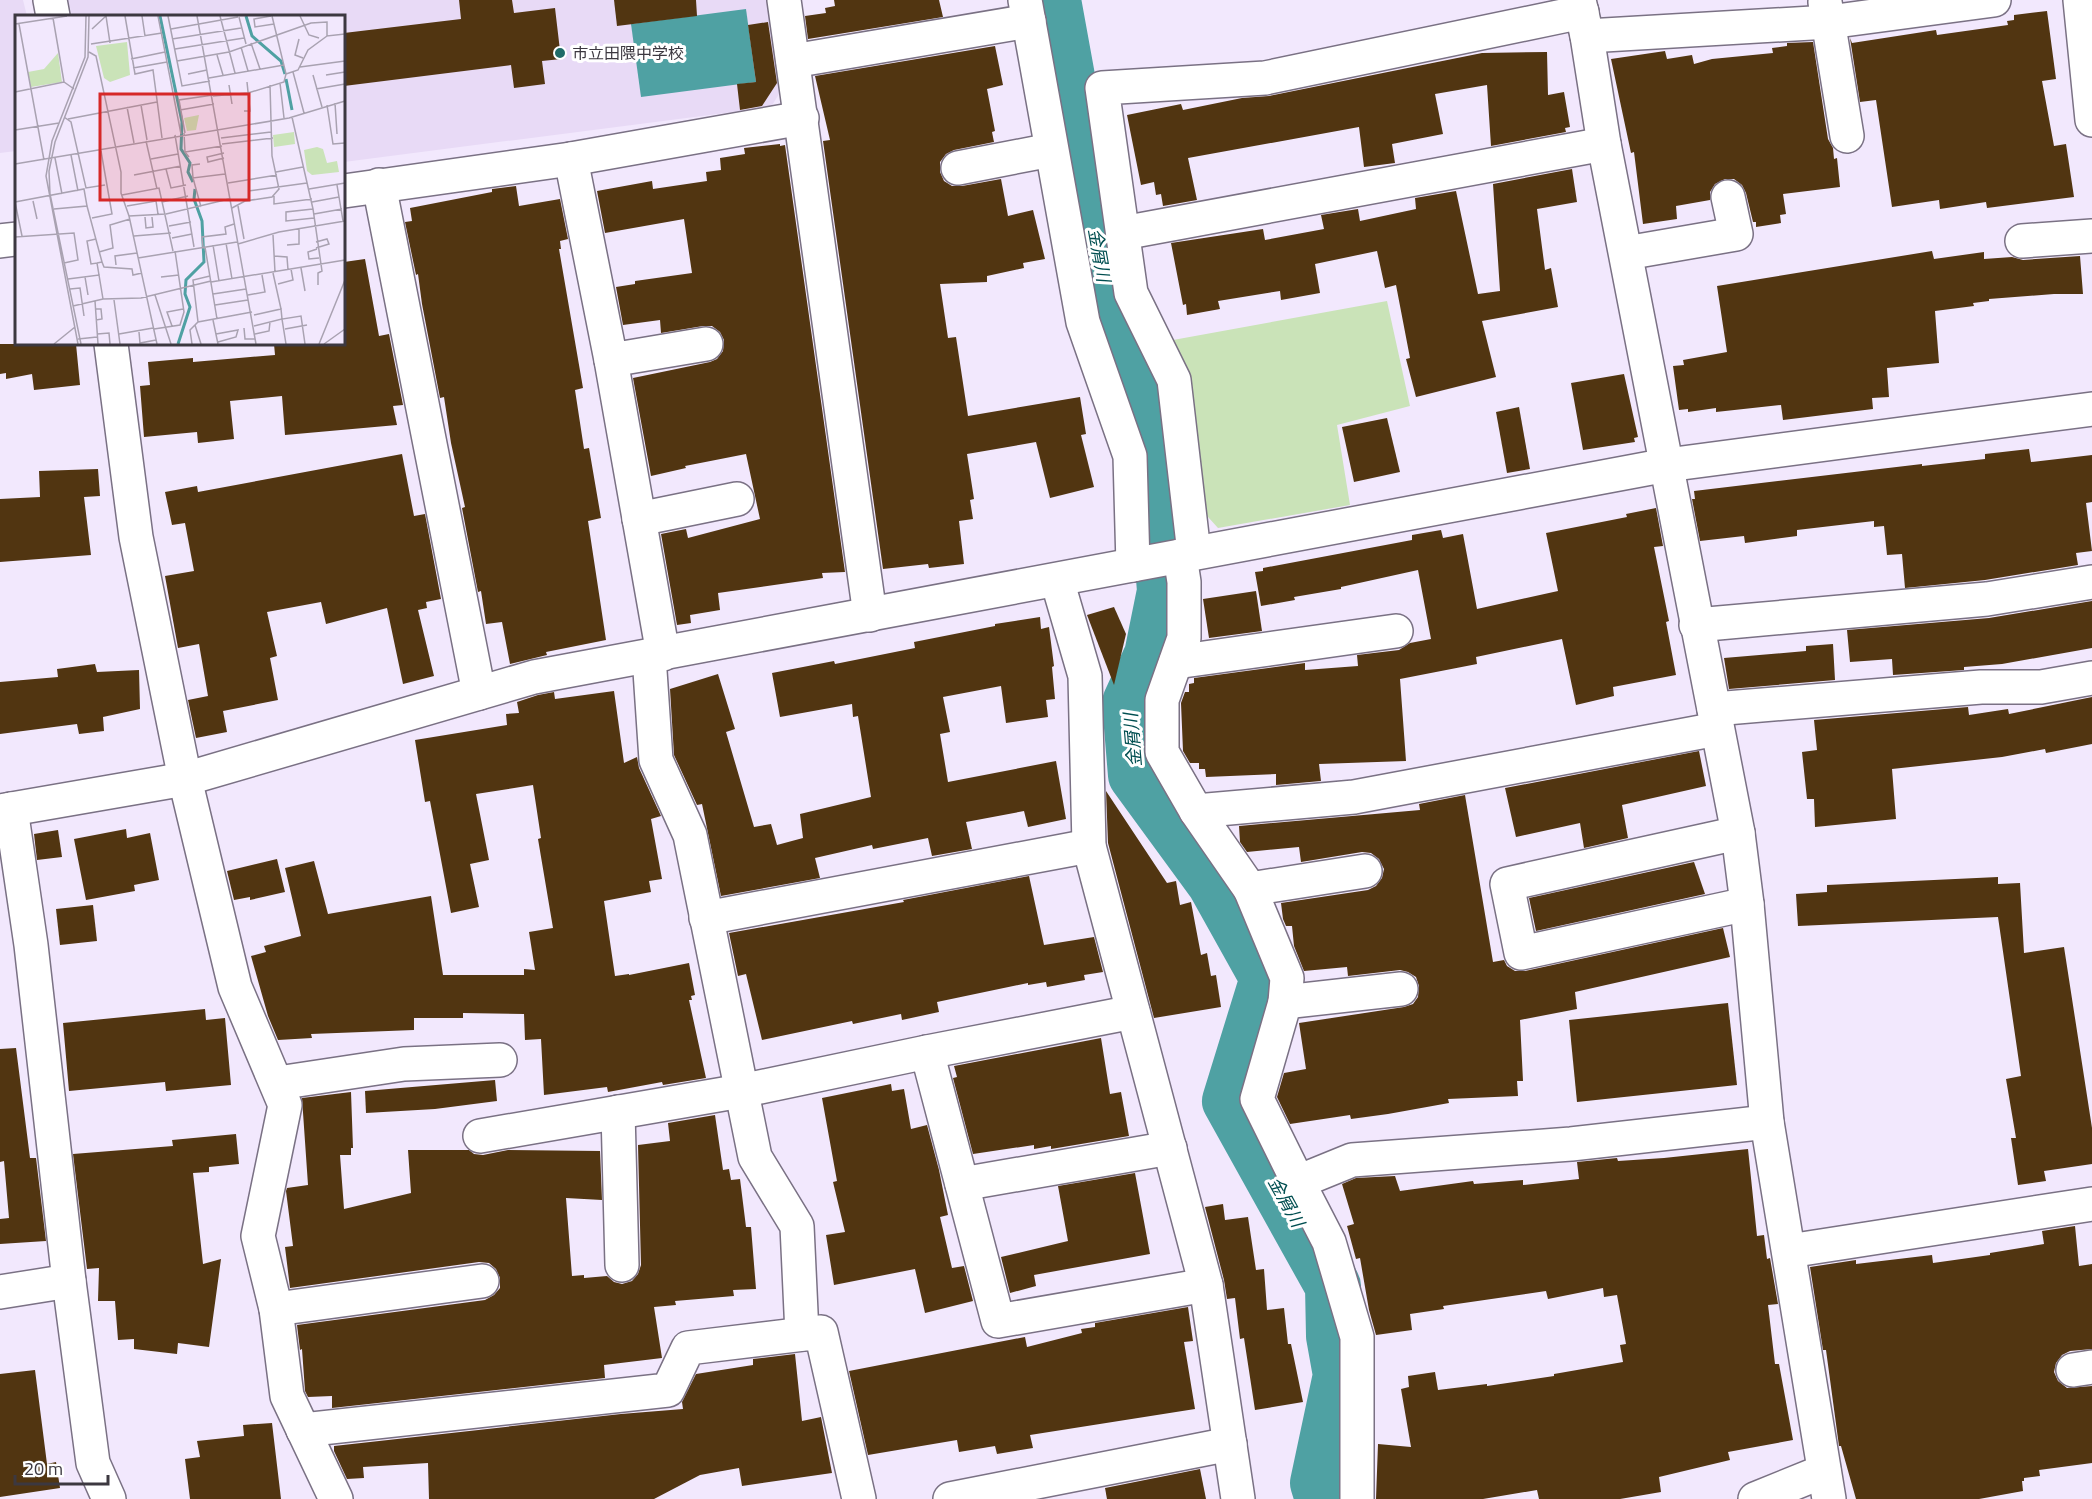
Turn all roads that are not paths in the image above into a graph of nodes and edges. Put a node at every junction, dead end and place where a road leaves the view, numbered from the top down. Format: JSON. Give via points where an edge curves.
{"nodes":[{"id":1,"x":50,"y":0,"type":"edge"},
{"id":2,"x":784,"y":0,"type":"edge"},
{"id":3,"x":1994,"y":0,"type":"edge"},
{"id":4,"x":2080,"y":0,"type":"edge"},
{"id":5,"x":1959,"y":2,"type":"edge"},
{"id":6,"x":1027,"y":11,"type":"edge"},
{"id":7,"x":1827,"y":11,"type":"edge"},
{"id":8,"x":53,"y":15,"type":"edge"},
{"id":9,"x":1583,"y":16,"type":"edge"},
{"id":10,"x":793,"y":61,"type":"junction"},
{"id":11,"x":802,"y":118,"type":"junction"},
{"id":12,"x":2092,"y":120,"type":"edge"},
{"id":13,"x":1847,"y":136,"type":"dead end"},
{"id":14,"x":1604,"y":144,"type":"junction"},
{"id":15,"x":1052,"y":150,"type":"junction"},
{"id":16,"x":571,"y":159,"type":"junction"},
{"id":17,"x":958,"y":168,"type":"dead end"},
{"id":18,"x":379,"y":186,"type":"junction"},
{"id":19,"x":345,"y":190,"type":"edge"},
{"id":20,"x":1728,"y":197,"type":"dead end"},
{"id":21,"x":1123,"y":233,"type":"junction"},
{"id":22,"x":2092,"y":236,"type":"edge"},
{"id":23,"x":15,"y":238,"type":"edge"},
{"id":24,"x":0,"y":241,"type":"edge"},
{"id":25,"x":2022,"y":241,"type":"dead end"},
{"id":26,"x":1626,"y":253,"type":"junction"},
{"id":27,"x":705,"y":344,"type":"dead end"},
{"id":28,"x":111,"y":345,"type":"edge"},
{"id":29,"x":611,"y":360,"type":"junction"},
{"id":30,"x":2092,"y":409,"type":"edge"},
{"id":31,"x":1667,"y":465,"type":"junction"},
{"id":32,"x":737,"y":499,"type":"dead end"},
{"id":33,"x":639,"y":519,"type":"junction"},
{"id":34,"x":1187,"y":555,"type":"junction"},
{"id":35,"x":1136,"y":564,"type":"junction"},
{"id":36,"x":1057,"y":580,"type":"junction"},
{"id":37,"x":2092,"y":582,"type":"edge"},
{"id":38,"x":870,"y":615,"type":"junction"},
{"id":39,"x":1696,"y":625,"type":"junction"},
{"id":40,"x":1396,"y":630,"type":"dead end"},
{"id":41,"x":656,"y":655,"type":"junction"},
{"id":42,"x":1176,"y":662,"type":"junction"},
{"id":43,"x":2092,"y":678,"type":"edge"},
{"id":44,"x":480,"y":693,"type":"junction"},
{"id":45,"x":1716,"y":719,"type":"junction"},
{"id":46,"x":185,"y":779,"type":"junction"},
{"id":47,"x":6,"y":810,"type":"edge"},
{"id":48,"x":1196,"y":811,"type":"junction"},
{"id":49,"x":1738,"y":833,"type":"junction"},
{"id":50,"x":1089,"y":846,"type":"junction"},
{"id":51,"x":1365,"y":871,"type":"dead end"},
{"id":52,"x":1250,"y":889,"type":"junction"},
{"id":53,"x":1747,"y":903,"type":"junction"},
{"id":54,"x":706,"y":918,"type":"junction"},
{"id":55,"x":1401,"y":988,"type":"dead end"},
{"id":56,"x":1285,"y":1002,"type":"junction"},
{"id":57,"x":1133,"y":1012,"type":"junction"},
{"id":58,"x":927,"y":1052,"type":"junction"},
{"id":59,"x":500,"y":1060,"type":"dead end"},
{"id":60,"x":278,"y":1083,"type":"junction"},
{"id":61,"x":741,"y":1091,"type":"junction"},
{"id":62,"x":618,"y":1112,"type":"junction"},
{"id":63,"x":1767,"y":1122,"type":"junction"},
{"id":64,"x":480,"y":1136,"type":"dead end"},
{"id":65,"x":1170,"y":1148,"type":"junction"},
{"id":66,"x":1298,"y":1182,"type":"junction"},
{"id":67,"x":962,"y":1184,"type":"junction"},
{"id":68,"x":2092,"y":1204,"type":"edge"},
{"id":69,"x":1789,"y":1251,"type":"junction"},
{"id":70,"x":622,"y":1265,"type":"dead end"},
{"id":71,"x":69,"y":1281,"type":"junction"},
{"id":72,"x":482,"y":1281,"type":"dead end"},
{"id":73,"x":1206,"y":1285,"type":"junction"},
{"id":74,"x":0,"y":1292,"type":"edge"},
{"id":75,"x":276,"y":1309,"type":"junction"},
{"id":76,"x":802,"y":1334,"type":"junction"},
{"id":77,"x":303,"y":1430,"type":"junction"},
{"id":78,"x":1230,"y":1444,"type":"junction"},
{"id":79,"x":1827,"y":1485,"type":"edge"},
{"id":80,"x":109,"y":1499,"type":"edge"},
{"id":81,"x":336,"y":1499,"type":"edge"},
{"id":82,"x":859,"y":1499,"type":"edge"},
{"id":83,"x":950,"y":1499,"type":"edge"},
{"id":84,"x":1238,"y":1499,"type":"edge"},
{"id":85,"x":1356,"y":1499,"type":"edge"},
{"id":86,"x":1755,"y":1499,"type":"edge"}],
"edges":[{"from":1,"to":8,"type":"street"},
{"from":2,"to":10,"type":"street"},
{"from":3,"to":5,"type":"street"},
{"from":4,"to":12,"type":"street"},
{"from":5,"to":7,"type":"street"},
{"from":6,"to":10,"type":"street"},
{"from":6,"to":15,"type":"street"},
{"from":7,"to":9,"type":"street"},
{"from":7,"to":13,"type":"street"},
{"from":9,"to":14,"type":"street"},
{"from":9,"to":21,"type":"street","via":[[1265,78],[1102,88]]},
{"from":10,"to":11,"type":"street"},
{"from":11,"to":16,"type":"street"},
{"from":11,"to":38,"type":"street"},
{"from":14,"to":21,"type":"street"},
{"from":14,"to":26,"type":"street"},
{"from":15,"to":17,"type":"street"},
{"from":15,"to":35,"type":"street","via":[[1083,322],[1130,456]]},
{"from":16,"to":18,"type":"street"},
{"from":16,"to":29,"type":"street"},
{"from":18,"to":19,"type":"street"},
{"from":18,"to":44,"type":"street"},
{"from":20,"to":26,"type":"street","via":[[1736,234]]},
{"from":21,"to":34,"type":"street","via":[[1131,293],[1174,380]]},
{"from":22,"to":25,"type":"street"},
{"from":23,"to":24,"type":"street"},
{"from":26,"to":31,"type":"street"},
{"from":27,"to":29,"type":"street"},
{"from":28,"to":46,"type":"street","via":[[136,537]]},
{"from":29,"to":33,"type":"street"},
{"from":30,"to":31,"type":"street"},
{"from":31,"to":34,"type":"street"},
{"from":31,"to":39,"type":"street"},
{"from":32,"to":33,"type":"street"},
{"from":33,"to":41,"type":"street"},
{"from":34,"to":35,"type":"street"},
{"from":34,"to":42,"type":"street","via":[[1184,638]]},
{"from":35,"to":36,"type":"street"},
{"from":36,"to":38,"type":"street"},
{"from":36,"to":50,"type":"street","via":[[1085,676]]},
{"from":37,"to":39,"type":"street","via":[[1987,599]]},
{"from":38,"to":41,"type":"street"},
{"from":39,"to":45,"type":"street"},
{"from":40,"to":42,"type":"street"},
{"from":41,"to":44,"type":"street","via":[[534,677]]},
{"from":41,"to":54,"type":"street","via":[[656,760],[690,835]]},
{"from":42,"to":48,"type":"street","via":[[1162,700],[1162,752]]},
{"from":43,"to":45,"type":"street","via":[[2041,687],[1982,687]]},
{"from":44,"to":46,"type":"street"},
{"from":45,"to":48,"type":"street","via":[[1354,797]]},
{"from":45,"to":49,"type":"street"},
{"from":46,"to":47,"type":"street"},
{"from":46,"to":60,"type":"street","via":[[235,987]]},
{"from":47,"to":71,"type":"street","via":[[31,945]]},
{"from":48,"to":52,"type":"street"},
{"from":49,"to":53,"type":"street"},
{"from":49,"to":53,"type":"street","via":[[1507,884],[1521,953]]},
{"from":50,"to":54,"type":"street"},
{"from":50,"to":57,"type":"street"},
{"from":51,"to":52,"type":"street"},
{"from":52,"to":56,"type":"street","via":[[1287,978]]},
{"from":53,"to":63,"type":"street"},
{"from":54,"to":61,"type":"street"},
{"from":55,"to":56,"type":"street"},
{"from":56,"to":66,"type":"street","via":[[1257,1099]]},
{"from":57,"to":58,"type":"street"},
{"from":57,"to":65,"type":"street"},
{"from":58,"to":61,"type":"street"},
{"from":58,"to":67,"type":"street"},
{"from":59,"to":60,"type":"street","via":[[404,1064]]},
{"from":60,"to":75,"type":"street","via":[[285,1105],[258,1236]]},
{"from":61,"to":62,"type":"street"},
{"from":61,"to":76,"type":"street","via":[[755,1157],[797,1226]]},
{"from":62,"to":64,"type":"street"},
{"from":62,"to":70,"type":"street"},
{"from":63,"to":66,"type":"street","via":[[1571,1144],[1352,1160]]},
{"from":63,"to":69,"type":"street"},
{"from":65,"to":67,"type":"street"},
{"from":65,"to":73,"type":"street"},
{"from":66,"to":85,"type":"street","via":[[1329,1242],[1357,1337]]},
{"from":67,"to":73,"type":"street","via":[[998,1321]]},
{"from":68,"to":69,"type":"street"},
{"from":69,"to":79,"type":"street"},
{"from":71,"to":74,"type":"street"},
{"from":71,"to":80,"type":"street","via":[[93,1463]]},
{"from":72,"to":75,"type":"street","via":[[424,1300]]},
{"from":73,"to":78,"type":"street"},
{"from":75,"to":77,"type":"street","via":[[287,1396]]},
{"from":76,"to":77,"type":"street","via":[[688,1348],[668,1390]]},
{"from":76,"to":82,"type":"street","via":[[821,1332]]},
{"from":77,"to":81,"type":"street"},
{"from":78,"to":83,"type":"street"},
{"from":78,"to":84,"type":"street"},
{"from":79,"to":86,"type":"street"}]}
